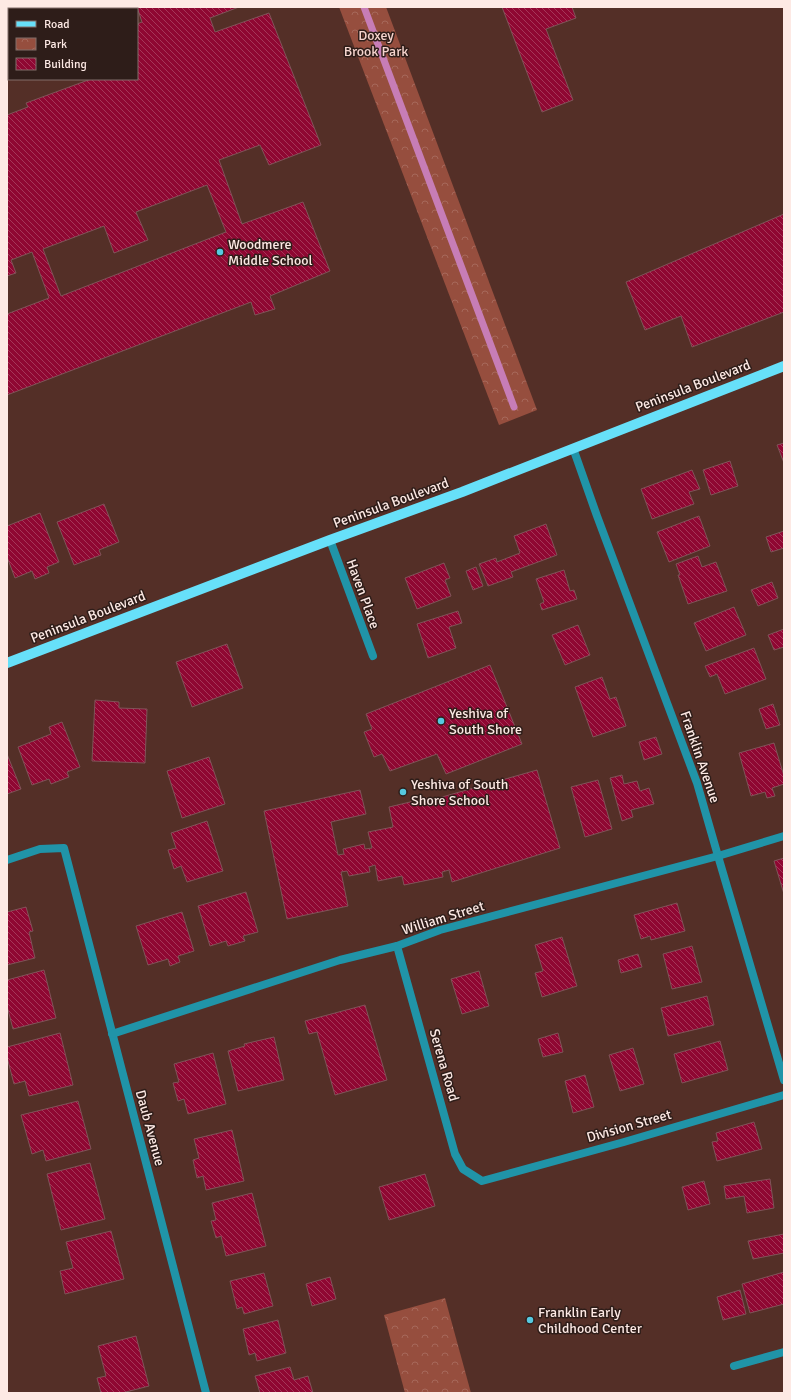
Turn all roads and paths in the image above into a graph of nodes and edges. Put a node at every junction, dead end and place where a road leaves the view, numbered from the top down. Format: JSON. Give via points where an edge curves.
{"nodes":[{"id":1,"x":784,"y":366,"type":"edge"},
{"id":2,"x":573,"y":448,"type":"junction"},
{"id":3,"x":330,"y":540,"type":"junction"},
{"id":4,"x":373,"y":656,"type":"dead end"},
{"id":5,"x":7,"y":663,"type":"edge"},
{"id":6,"x":784,"y":836,"type":"edge"},
{"id":7,"x":718,"y":856,"type":"junction"},
{"id":8,"x":7,"y":860,"type":"edge"},
{"id":9,"x":397,"y":946,"type":"junction"},
{"id":10,"x":112,"y":1034,"type":"junction"},
{"id":11,"x":784,"y":1080,"type":"edge"},
{"id":12,"x":784,"y":1096,"type":"edge"},
{"id":13,"x":482,"y":1181,"type":"joint"},
{"id":14,"x":784,"y":1352,"type":"edge"},
{"id":15,"x":734,"y":1366,"type":"dead end"},
{"id":16,"x":206,"y":1393,"type":"edge"}],
"edges":[{"from":1,"to":2,"type":"main road","name":"Peninsula Boulevard"},
{"from":2,"to":3,"type":"main road","name":"Peninsula Boulevard"},
{"from":2,"to":7,"type":"street","name":"Franklin Avenue","via":[[697,783]]},
{"from":3,"to":4,"type":"street","name":"Haven Place"},
{"from":3,"to":5,"type":"main road","name":"Peninsula Boulevard"},
{"from":6,"to":7,"type":"street","name":"William Street"},
{"from":7,"to":9,"type":"street","name":"William Street","via":[[440,930]]},
{"from":7,"to":11,"type":"street","name":"Franklin Avenue"},
{"from":8,"to":10,"type":"street","name":"Daub Avenue","via":[[40,849],[64,848]]},
{"from":9,"to":10,"type":"street","name":"William Street","via":[[340,960]]},
{"from":9,"to":13,"type":"street","name":"Serena Road","via":[[455,1154],[463,1169]]},
{"from":10,"to":16,"type":"street","name":"Daub Avenue"},
{"from":12,"to":13,"type":"street","name":"Division Street"},
{"from":14,"to":15,"type":"street"}]}
